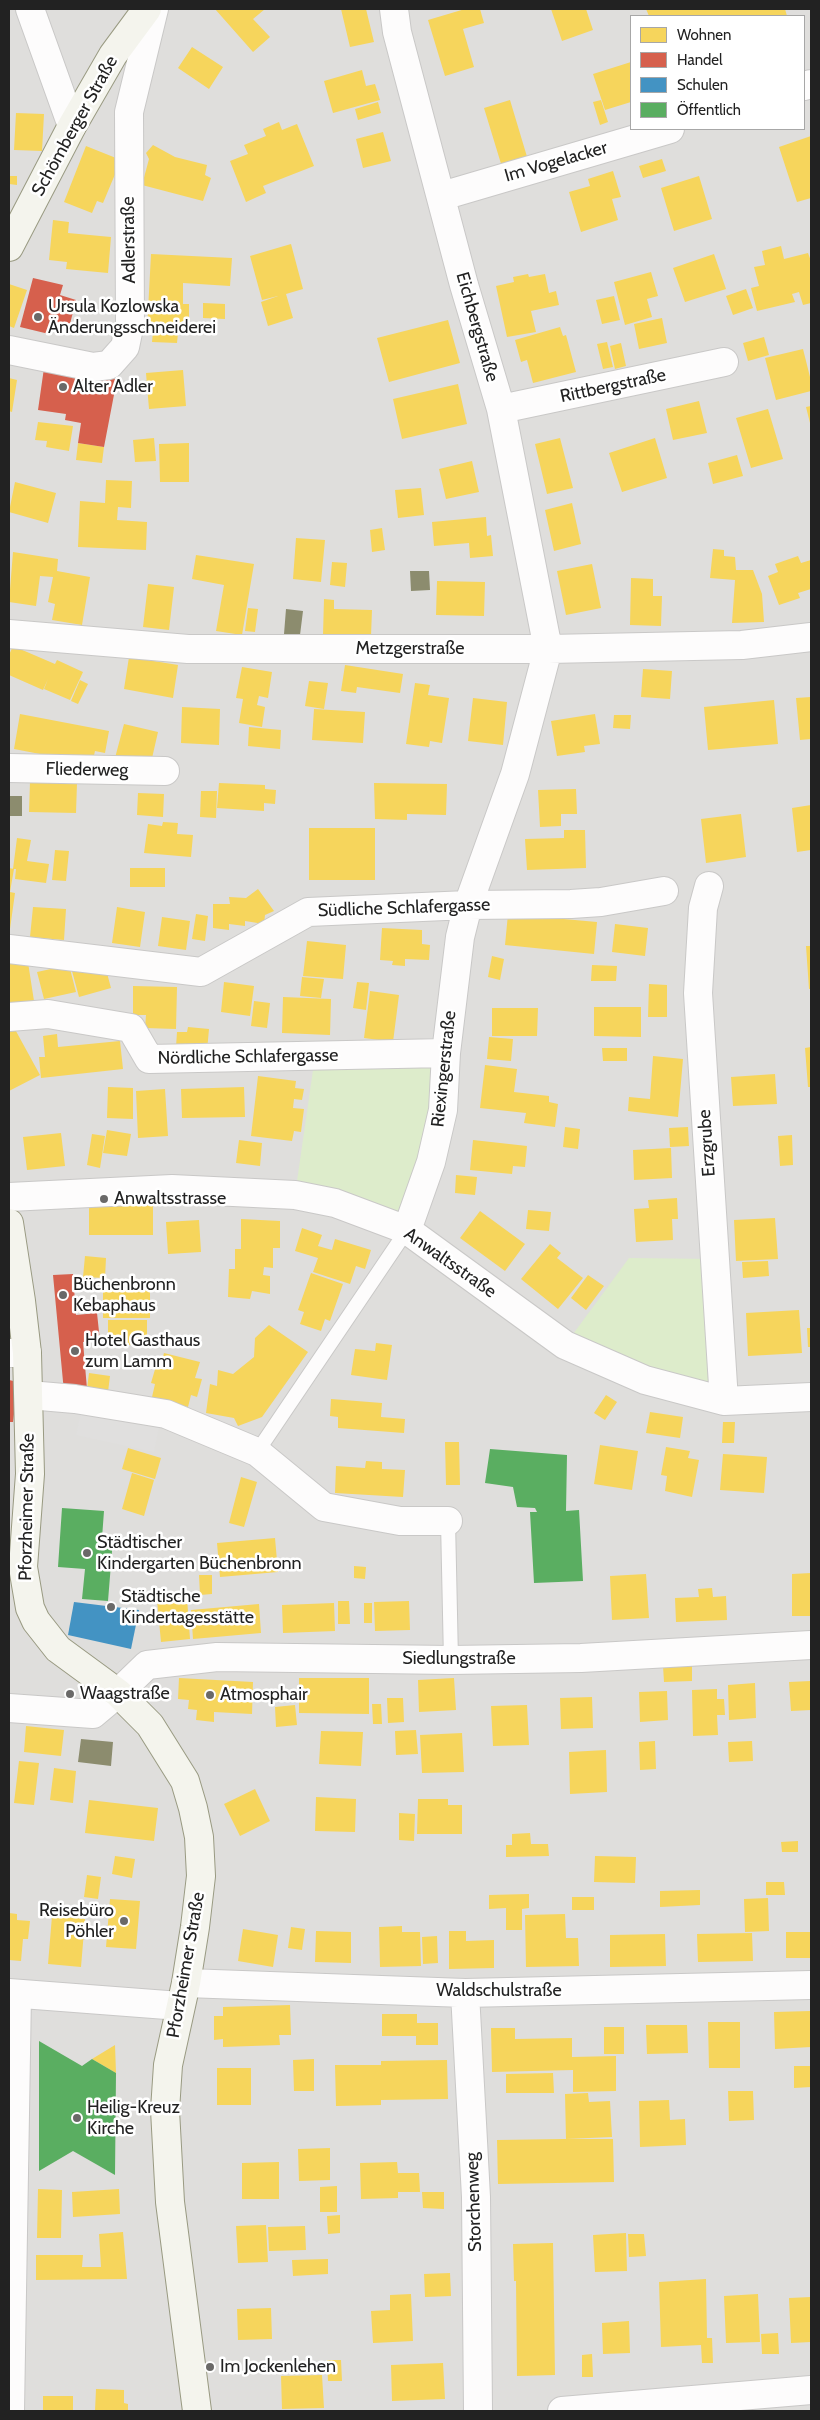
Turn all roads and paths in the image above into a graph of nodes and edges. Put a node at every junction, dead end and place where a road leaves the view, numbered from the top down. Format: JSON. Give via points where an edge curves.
{"nodes":[{"id":1,"x":30,"y":9,"type":"edge"},
{"id":2,"x":147,"y":9,"type":"edge"},
{"id":3,"x":154,"y":9,"type":"edge"},
{"id":4,"x":394,"y":9,"type":"edge"},
{"id":5,"x":72,"y":126,"type":"junction"},
{"id":6,"x":667,"y":130,"type":"edge"},
{"id":7,"x":442,"y":196,"type":"junction"},
{"id":8,"x":9,"y":247,"type":"edge"},
{"id":9,"x":9,"y":350,"type":"edge"},
{"id":10,"x":724,"y":362,"type":"dead end"},
{"id":11,"x":501,"y":409,"type":"junction"},
{"id":12,"x":9,"y":634,"type":"edge"},
{"id":13,"x":811,"y":637,"type":"edge"},
{"id":14,"x":548,"y":649,"type":"junction"},
{"id":15,"x":9,"y":768,"type":"edge"},
{"id":16,"x":165,"y":771,"type":"dead end"},
{"id":17,"x":708,"y":886,"type":"dead end"},
{"id":18,"x":664,"y":891,"type":"dead end"},
{"id":19,"x":468,"y":905,"type":"junction"},
{"id":20,"x":9,"y":948,"type":"edge"},
{"id":21,"x":9,"y":1017,"type":"edge"},
{"id":22,"x":446,"y":1053,"type":"junction"},
{"id":23,"x":9,"y":1197,"type":"edge"},
{"id":24,"x":9,"y":1223,"type":"edge"},
{"id":25,"x":407,"y":1230,"type":"junction"},
{"id":26,"x":18,"y":1353,"type":"edge"},
{"id":27,"x":28,"y":1395,"type":"junction"},
{"id":28,"x":811,"y":1397,"type":"edge"},
{"id":29,"x":724,"y":1401,"type":"junction"},
{"id":30,"x":257,"y":1452,"type":"junction"},
{"id":31,"x":448,"y":1521,"type":"joint"},
{"id":32,"x":16,"y":1566,"type":"edge"},
{"id":33,"x":811,"y":1645,"type":"edge"},
{"id":34,"x":451,"y":1660,"type":"junction"},
{"id":35,"x":118,"y":1693,"type":"junction"},
{"id":36,"x":9,"y":1708,"type":"edge"},
{"id":37,"x":811,"y":1985,"type":"edge"},
{"id":38,"x":465,"y":1993,"type":"junction"},
{"id":39,"x":13,"y":1994,"type":"edge"},
{"id":40,"x":183,"y":1994,"type":"junction"},
{"id":41,"x":811,"y":2390,"type":"edge"},
{"id":42,"x":10,"y":2411,"type":"edge"},
{"id":43,"x":197,"y":2411,"type":"edge"},
{"id":44,"x":478,"y":2411,"type":"edge"},
{"id":45,"x":562,"y":2411,"type":"edge"}],
"edges":[{"from":1,"to":5,"type":"street"},
{"from":2,"to":5,"type":"main road","name":"Schömberger Straße","via":[[113,55]]},
{"from":3,"to":9,"type":"street","name":"Adlerstraße","via":[[129,112],[130,323],[125,347],[110,365],[93,367]]},
{"from":4,"to":7,"type":"street","name":"Eichbergstraße","via":[[397,32]]},
{"from":5,"to":8,"type":"main road","name":"Schömberger Straße"},
{"from":6,"to":7,"type":"street","name":"Im Vogelacker"},
{"from":7,"to":11,"type":"street","name":"Eichbergstraße","via":[[464,286]]},
{"from":10,"to":11,"type":"street","name":"Rittbergstraße"},
{"from":11,"to":14,"type":"street","name":"Eichbergstraße"},
{"from":12,"to":14,"type":"street","name":"Metzgerstraße","via":[[188,649]]},
{"from":13,"to":14,"type":"street","name":"Metzgerstraße","via":[[742,645]]},
{"from":14,"to":19,"type":"street","name":"Riexingerstraße","via":[[515,774]]},
{"from":15,"to":16,"type":"street","name":"Fliederweg"},
{"from":17,"to":29,"type":"street","name":"Erzgrube","via":[[703,908],[698,993]]},
{"from":18,"to":19,"type":"street","name":"Südliche Schlafergasse","via":[[601,902]]},
{"from":19,"to":20,"type":"street","name":"Südliche Schlafergasse","via":[[308,912],[201,972]]},
{"from":19,"to":22,"type":"street","name":"Riexingerstraße","via":[[454,977]]},
{"from":21,"to":22,"type":"street","name":"Nördliche Schlafergasse","via":[[48,1014],[131,1028],[149,1059]]},
{"from":22,"to":25,"type":"street","name":"Riexingerstraße","via":[[443,1110],[431,1162]]},
{"from":23,"to":25,"type":"street","name":"Anwaltsstraße","via":[[172,1189],[294,1195],[335,1203]]},
{"from":24,"to":26,"type":"main road","name":"Pforzheimer Straße","via":[[20,1292]]},
{"from":25,"to":29,"type":"street","name":"Anwaltsstraße","via":[[565,1345],[645,1380]]},
{"from":25,"to":30,"type":"lane","name":"Riexingerstraße"},
{"from":26,"to":27,"type":"main road","name":"Pforzheimer Straße"},
{"from":27,"to":30,"type":"street","via":[[166,1414]]},
{"from":27,"to":32,"type":"main road","name":"Pforzheimer Straße","via":[[30,1474]]},
{"from":28,"to":29,"type":"street","name":"Anwaltsstraße"},
{"from":30,"to":31,"type":"street","via":[[324,1507],[400,1521]]},
{"from":31,"to":34,"type":"lane"},
{"from":32,"to":35,"type":"main road","name":"Pforzheimer Straße","via":[[30,1608],[44,1634],[72,1660]]},
{"from":33,"to":34,"type":"street","name":"Siedlungstraße","via":[[581,1658]]},
{"from":34,"to":35,"type":"street","name":"Siedlungstraße","via":[[217,1657],[147,1665]]},
{"from":35,"to":36,"type":"street","via":[[93,1714]]},
{"from":35,"to":40,"type":"main road","name":"Pforzheimer Straße","via":[[150,1726],[169,1754],[184,1781],[193,1808],[199,1837],[201,1876]]},
{"from":37,"to":38,"type":"street","name":"Waldschulstraße"},
{"from":38,"to":40,"type":"street","name":"Waldschulstraße"},
{"from":38,"to":44,"type":"street","name":"Storchenweg","via":[[476,2197]]},
{"from":39,"to":40,"type":"street","name":"Waldschulstraße"},
{"from":39,"to":42,"type":"street"},
{"from":40,"to":43,"type":"main road","name":"Pforzheimer Straße","via":[[168,2065],[166,2152]]},
{"from":41,"to":45,"type":"street"}]}
